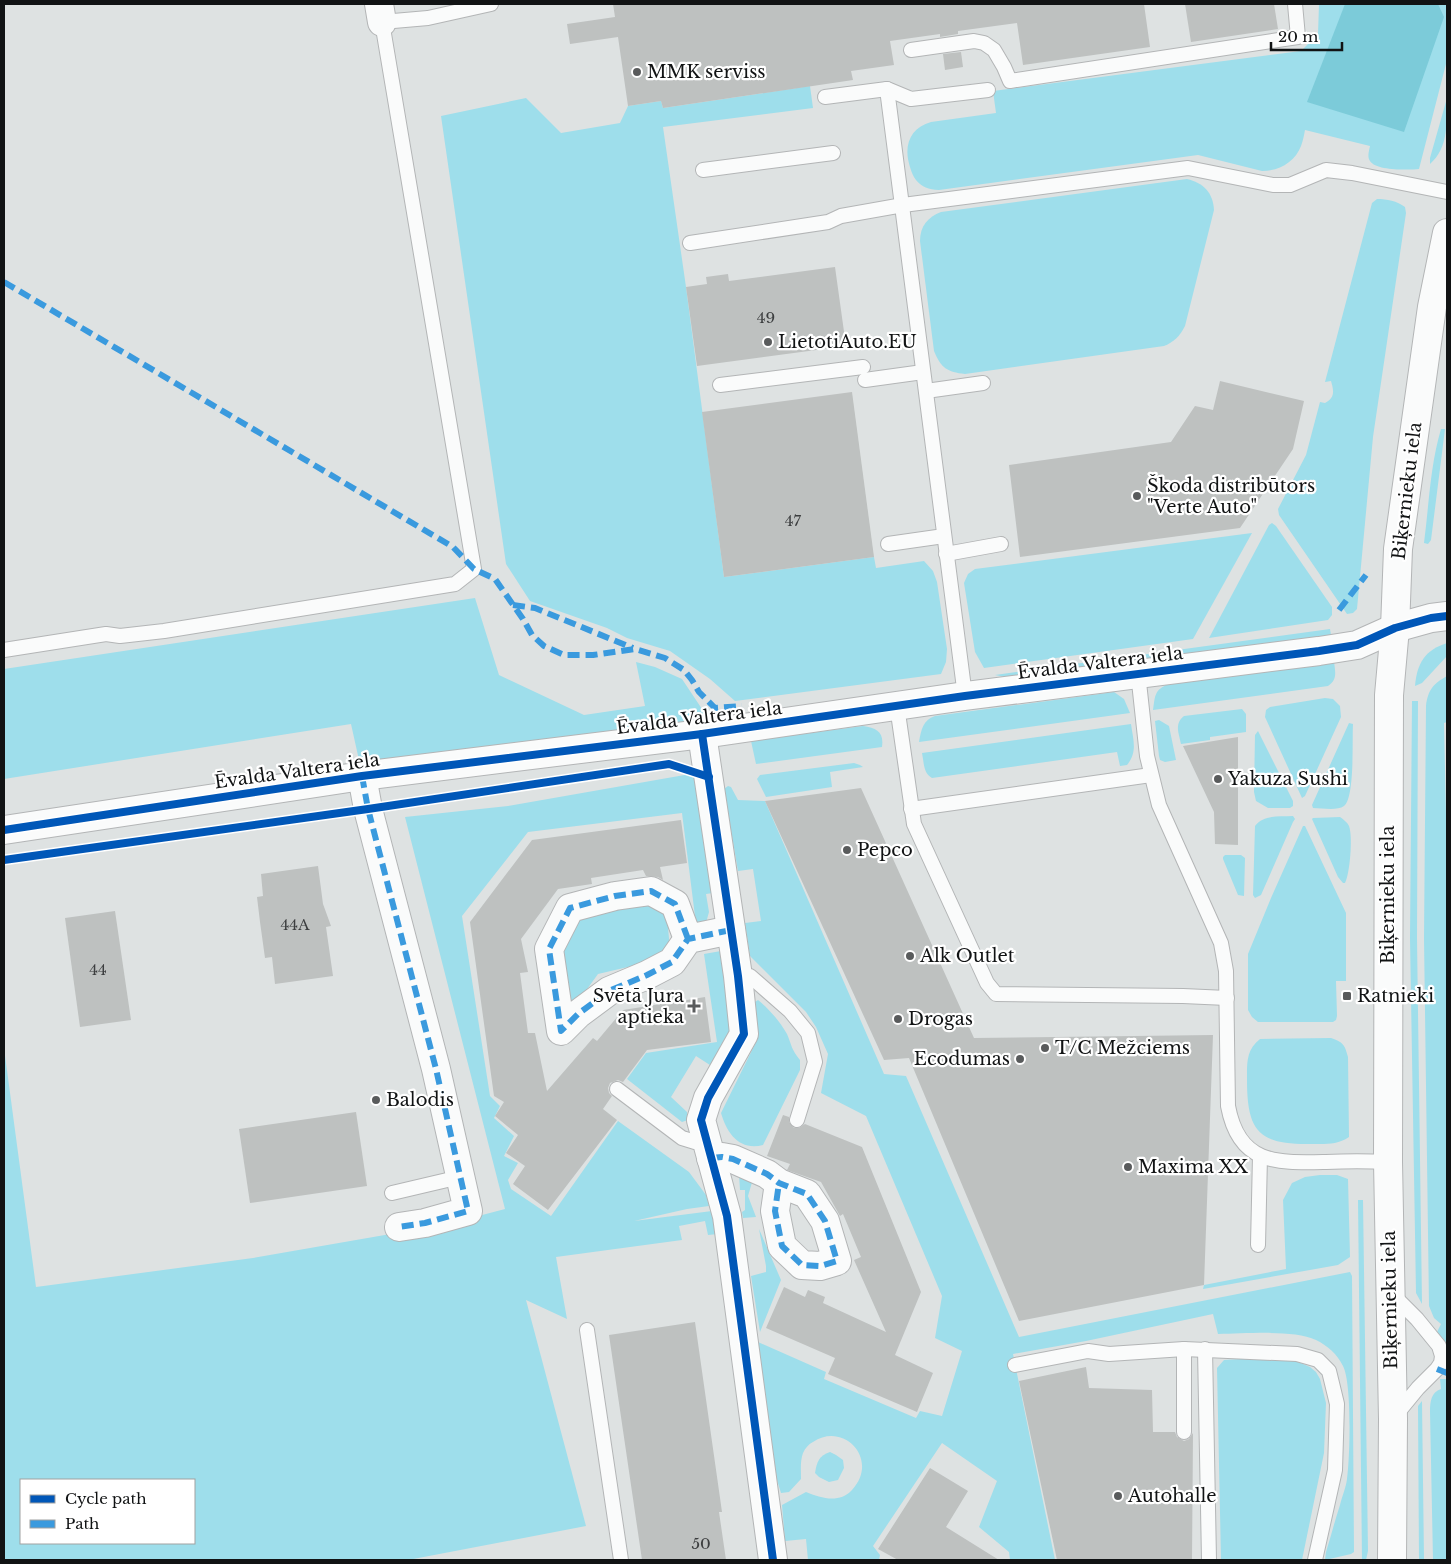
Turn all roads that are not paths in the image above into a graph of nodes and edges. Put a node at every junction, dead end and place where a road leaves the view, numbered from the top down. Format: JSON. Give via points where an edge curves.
{"nodes":[{"id":1,"x":491,"y":4,"type":"edge"},
{"id":2,"x":1295,"y":4,"type":"edge"},
{"id":3,"x":381,"y":13,"type":"edge"},
{"id":4,"x":912,"y":50,"type":"dead end"},
{"id":5,"x":887,"y":90,"type":"junction"},
{"id":6,"x":988,"y":90,"type":"dead end"},
{"id":7,"x":825,"y":98,"type":"dead end"},
{"id":8,"x":833,"y":153,"type":"dead end"},
{"id":9,"x":703,"y":170,"type":"dead end"},
{"id":10,"x":1447,"y":192,"type":"edge"},
{"id":11,"x":903,"y":205,"type":"junction"},
{"id":12,"x":1447,"y":233,"type":"edge"},
{"id":13,"x":690,"y":243,"type":"dead end"},
{"id":14,"x":923,"y":372,"type":"junction"},
{"id":15,"x":983,"y":383,"type":"dead end"},
{"id":16,"x":720,"y":385,"type":"dead end"},
{"id":17,"x":926,"y":391,"type":"junction"},
{"id":18,"x":944,"y":536,"type":"junction"},
{"id":19,"x":888,"y":544,"type":"dead end"},
{"id":20,"x":1001,"y":544,"type":"dead end"},
{"id":21,"x":946,"y":554,"type":"junction"},
{"id":22,"x":1447,"y":616,"type":"edge"},
{"id":23,"x":1395,"y":628,"type":"junction"},
{"id":24,"x":4,"y":650,"type":"edge"},
{"id":25,"x":1138,"y":673,"type":"junction"},
{"id":26,"x":965,"y":696,"type":"junction"},
{"id":27,"x":896,"y":706,"type":"junction"},
{"id":28,"x":702,"y":734,"type":"junction"},
{"id":29,"x":1151,"y":775,"type":"junction"},
{"id":30,"x":362,"y":776,"type":"junction"},
{"id":31,"x":911,"y":809,"type":"junction"},
{"id":32,"x":4,"y":830,"type":"edge"},
{"id":33,"x":731,"y":930,"type":"junction"},
{"id":34,"x":688,"y":939,"type":"junction"},
{"id":35,"x":738,"y":976,"type":"junction"},
{"id":36,"x":1227,"y":998,"type":"junction"},
{"id":37,"x":617,"y":1090,"type":"dead end"},
{"id":38,"x":797,"y":1120,"type":"dead end"},
{"id":39,"x":708,"y":1148,"type":"junction"},
{"id":40,"x":1260,"y":1156,"type":"junction"},
{"id":41,"x":1388,"y":1162,"type":"junction"},
{"id":42,"x":460,"y":1177,"type":"junction"},
{"id":43,"x":779,"y":1183,"type":"dead end"},
{"id":44,"x":392,"y":1193,"type":"dead end"},
{"id":45,"x":399,"y":1227,"type":"dead end"},
{"id":46,"x":1258,"y":1245,"type":"dead end"},
{"id":47,"x":1390,"y":1291,"type":"junction"},
{"id":48,"x":587,"y":1330,"type":"dead end"},
{"id":49,"x":1184,"y":1349,"type":"junction"},
{"id":50,"x":1205,"y":1349,"type":"junction"},
{"id":51,"x":1015,"y":1365,"type":"dead end"},
{"id":52,"x":1393,"y":1419,"type":"junction"},
{"id":53,"x":1184,"y":1432,"type":"dead end"},
{"id":54,"x":621,"y":1560,"type":"edge"},
{"id":55,"x":773,"y":1560,"type":"edge"},
{"id":56,"x":1209,"y":1560,"type":"edge"},
{"id":57,"x":1315,"y":1560,"type":"edge"},
{"id":58,"x":1392,"y":1560,"type":"edge"}],
"edges":[{"from":1,"to":3,"type":"lane","via":[[428,18]]},
{"from":2,"to":4,"type":"lane","via":[[1298,37],[1010,82],[994,50],[984,43],[974,41]]},
{"from":3,"to":24,"type":"lane","via":[[474,568],[455,584],[164,631],[120,636],[106,634]]},
{"from":5,"to":6,"type":"lane","via":[[911,99]]},
{"from":5,"to":7,"type":"lane"},
{"from":5,"to":11,"type":"lane"},
{"from":8,"to":9,"type":"lane"},
{"from":10,"to":11,"type":"lane","via":[[1326,170],[1290,185],[1273,185],[1188,168]]},
{"from":11,"to":13,"type":"lane","via":[[841,216],[828,222]]},
{"from":11,"to":14,"type":"lane"},
{"from":12,"to":23,"type":"street","name":"Biķernieku iela","via":[[1432,307],[1398,549]]},
{"from":14,"to":16,"type":"lane"},
{"from":14,"to":17,"type":"lane"},
{"from":15,"to":17,"type":"lane"},
{"from":17,"to":18,"type":"lane"},
{"from":18,"to":19,"type":"lane"},
{"from":18,"to":21,"type":"lane"},
{"from":20,"to":21,"type":"lane"},
{"from":21,"to":26,"type":"lane"},
{"from":22,"to":23,"type":"street","name":"Ēvalda Valtera iela"},
{"from":23,"to":25,"type":"street","name":"Ēvalda Valtera iela","via":[[1357,645]]},
{"from":23,"to":41,"type":"street","name":"Biķernieku iela","via":[[1389,695]]},
{"from":25,"to":26,"type":"street","name":"Ēvalda Valtera iela"},
{"from":25,"to":29,"type":"lane"},
{"from":26,"to":27,"type":"street","name":"Ēvalda Valtera iela"},
{"from":27,"to":28,"type":"street","name":"Ēvalda Valtera iela"},
{"from":27,"to":31,"type":"lane"},
{"from":28,"to":30,"type":"street","name":"Ēvalda Valtera iela"},
{"from":28,"to":33,"type":"street"},
{"from":29,"to":31,"type":"lane"},
{"from":29,"to":36,"type":"lane","via":[[1159,805],[1221,943]]},
{"from":30,"to":32,"type":"street","name":"Ēvalda Valtera iela"},
{"from":30,"to":42,"type":"street"},
{"from":31,"to":36,"type":"lane","via":[[914,824],[987,983],[996,994]]},
{"from":33,"to":34,"type":"street"},
{"from":33,"to":35,"type":"street"},
{"from":34,"to":34,"type":"street","via":[[672,962],[609,991],[561,1030],[549,949],[570,908],[650,891],[675,904]]},
{"from":35,"to":38,"type":"lane","via":[[750,976],[790,1011],[808,1033],[815,1062]]},
{"from":35,"to":39,"type":"street","via":[[744,1034],[708,1098],[701,1120]]},
{"from":36,"to":40,"type":"lane","via":[[1228,1106],[1231,1121],[1246,1146]]},
{"from":37,"to":39,"type":"lane","via":[[682,1138]]},
{"from":39,"to":43,"type":"street","via":[[722,1157],[767,1174]]},
{"from":39,"to":55,"type":"street","via":[[727,1216]]},
{"from":40,"to":41,"type":"lane","via":[[1291,1162]]},
{"from":40,"to":46,"type":"lane"},
{"from":41,"to":47,"type":"street","name":"Biķernieku iela"},
{"from":42,"to":44,"type":"lane"},
{"from":42,"to":45,"type":"street","via":[[468,1211]]},
{"from":47,"to":52,"type":"street","name":"Biķernieku iela"},
{"from":47,"to":52,"type":"lane","via":[[1439,1346],[1442,1356],[1437,1369]]},
{"from":48,"to":54,"type":"lane"},
{"from":49,"to":50,"type":"lane"},
{"from":49,"to":51,"type":"lane","via":[[1109,1354],[1088,1351]]},
{"from":49,"to":53,"type":"lane"},
{"from":50,"to":56,"type":"lane"},
{"from":50,"to":57,"type":"lane","via":[[1296,1354],[1318,1360],[1329,1371],[1338,1404],[1335,1470]]},
{"from":52,"to":58,"type":"street","name":"Biķernieku iela"}]}
